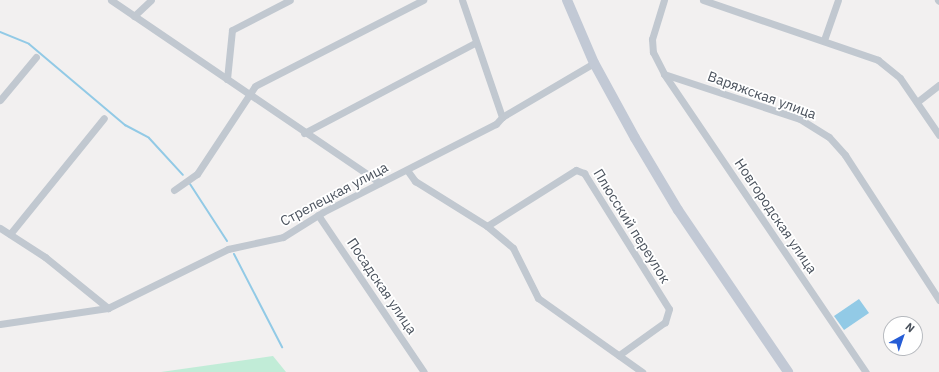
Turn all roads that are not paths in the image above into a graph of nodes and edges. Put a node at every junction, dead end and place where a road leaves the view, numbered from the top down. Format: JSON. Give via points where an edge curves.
{"nodes":[{"id":1,"x":111,"y":0,"type":"edge"},
{"id":2,"x":151,"y":0,"type":"edge"},
{"id":3,"x":290,"y":0,"type":"edge"},
{"id":4,"x":424,"y":0,"type":"edge"},
{"id":5,"x":462,"y":0,"type":"edge"},
{"id":6,"x":567,"y":0,"type":"edge"},
{"id":7,"x":664,"y":0,"type":"edge"},
{"id":8,"x":703,"y":0,"type":"edge"},
{"id":9,"x":838,"y":0,"type":"edge"},
{"id":10,"x":134,"y":16,"type":"junction"},
{"id":11,"x":824,"y":40,"type":"junction"},
{"id":12,"x":475,"y":43,"type":"junction"},
{"id":13,"x":36,"y":57,"type":"dead end"},
{"id":14,"x":594,"y":63,"type":"junction"},
{"id":15,"x":664,"y":74,"type":"junction"},
{"id":16,"x":227,"y":79,"type":"junction"},
{"id":17,"x":939,"y":85,"type":"edge"},
{"id":18,"x":251,"y":96,"type":"junction"},
{"id":19,"x":0,"y":100,"type":"edge"},
{"id":20,"x":918,"y":102,"type":"junction"},
{"id":21,"x":502,"y":117,"type":"junction"},
{"id":22,"x":104,"y":118,"type":"dead end"},
{"id":23,"x":304,"y":133,"type":"junction"},
{"id":24,"x":939,"y":135,"type":"edge"},
{"id":25,"x":407,"y":170,"type":"junction"},
{"id":26,"x":380,"y":183,"type":"junction"},
{"id":27,"x":174,"y":190,"type":"dead end"},
{"id":28,"x":318,"y":215,"type":"junction"},
{"id":29,"x":488,"y":226,"type":"junction"},
{"id":30,"x":0,"y":228,"type":"edge"},
{"id":31,"x":10,"y":234,"type":"junction"},
{"id":32,"x":939,"y":300,"type":"edge"},
{"id":33,"x":108,"y":308,"type":"junction"},
{"id":34,"x":0,"y":324,"type":"edge"},
{"id":35,"x":619,"y":355,"type":"junction"},
{"id":36,"x":424,"y":372,"type":"edge"},
{"id":37,"x":642,"y":372,"type":"edge"},
{"id":38,"x":788,"y":372,"type":"edge"},
{"id":39,"x":866,"y":372,"type":"edge"}],
"edges":[{"from":1,"to":10,"type":"street"},
{"from":2,"to":10,"type":"street","via":[[143,4]]},
{"from":3,"to":16,"type":"street","via":[[232,30]]},
{"from":4,"to":18,"type":"street","via":[[254,86]]},
{"from":5,"to":12,"type":"street"},
{"from":6,"to":14,"type":"main road"},
{"from":7,"to":15,"type":"street","via":[[652,39],[653,52]]},
{"from":8,"to":11,"type":"street"},
{"from":9,"to":11,"type":"street"},
{"from":10,"to":16,"type":"street"},
{"from":11,"to":20,"type":"street","via":[[878,60],[900,78]]},
{"from":12,"to":21,"type":"street"},
{"from":12,"to":23,"type":"street"},
{"from":13,"to":19,"type":"street"},
{"from":14,"to":21,"type":"street","name":"Стрелецкая улица"},
{"from":14,"to":38,"type":"main road","via":[[678,210]]},
{"from":15,"to":32,"type":"street","name":"Варяжская улица","via":[[800,120],[829,137],[845,155]]},
{"from":15,"to":39,"type":"street","name":"Новгородская улица"},
{"from":16,"to":18,"type":"street"},
{"from":17,"to":20,"type":"street"},
{"from":18,"to":23,"type":"street"},
{"from":18,"to":27,"type":"street","via":[[197,174]]},
{"from":20,"to":24,"type":"street"},
{"from":21,"to":25,"type":"street","name":"Стрелецкая улица","via":[[496,124]]},
{"from":22,"to":31,"type":"street"},
{"from":23,"to":26,"type":"street"},
{"from":25,"to":26,"type":"street","name":"Стрелецкая улица"},
{"from":25,"to":29,"type":"street","via":[[416,181]]},
{"from":26,"to":28,"type":"street","name":"Стрелецкая улица"},
{"from":28,"to":33,"type":"street","name":"Стрелецкая улица","via":[[283,237],[228,249]]},
{"from":28,"to":36,"type":"street","name":"Посадская улица"},
{"from":29,"to":35,"type":"street","via":[[513,248],[538,298]]},
{"from":29,"to":35,"type":"street","name":"Плюсский переулок","via":[[576,170],[584,173],[669,309],[665,322]]},
{"from":30,"to":31,"type":"street"},
{"from":31,"to":33,"type":"street","via":[[45,257]]},
{"from":33,"to":34,"type":"street","name":"Стрелецкая улица"},
{"from":35,"to":37,"type":"street"}]}
